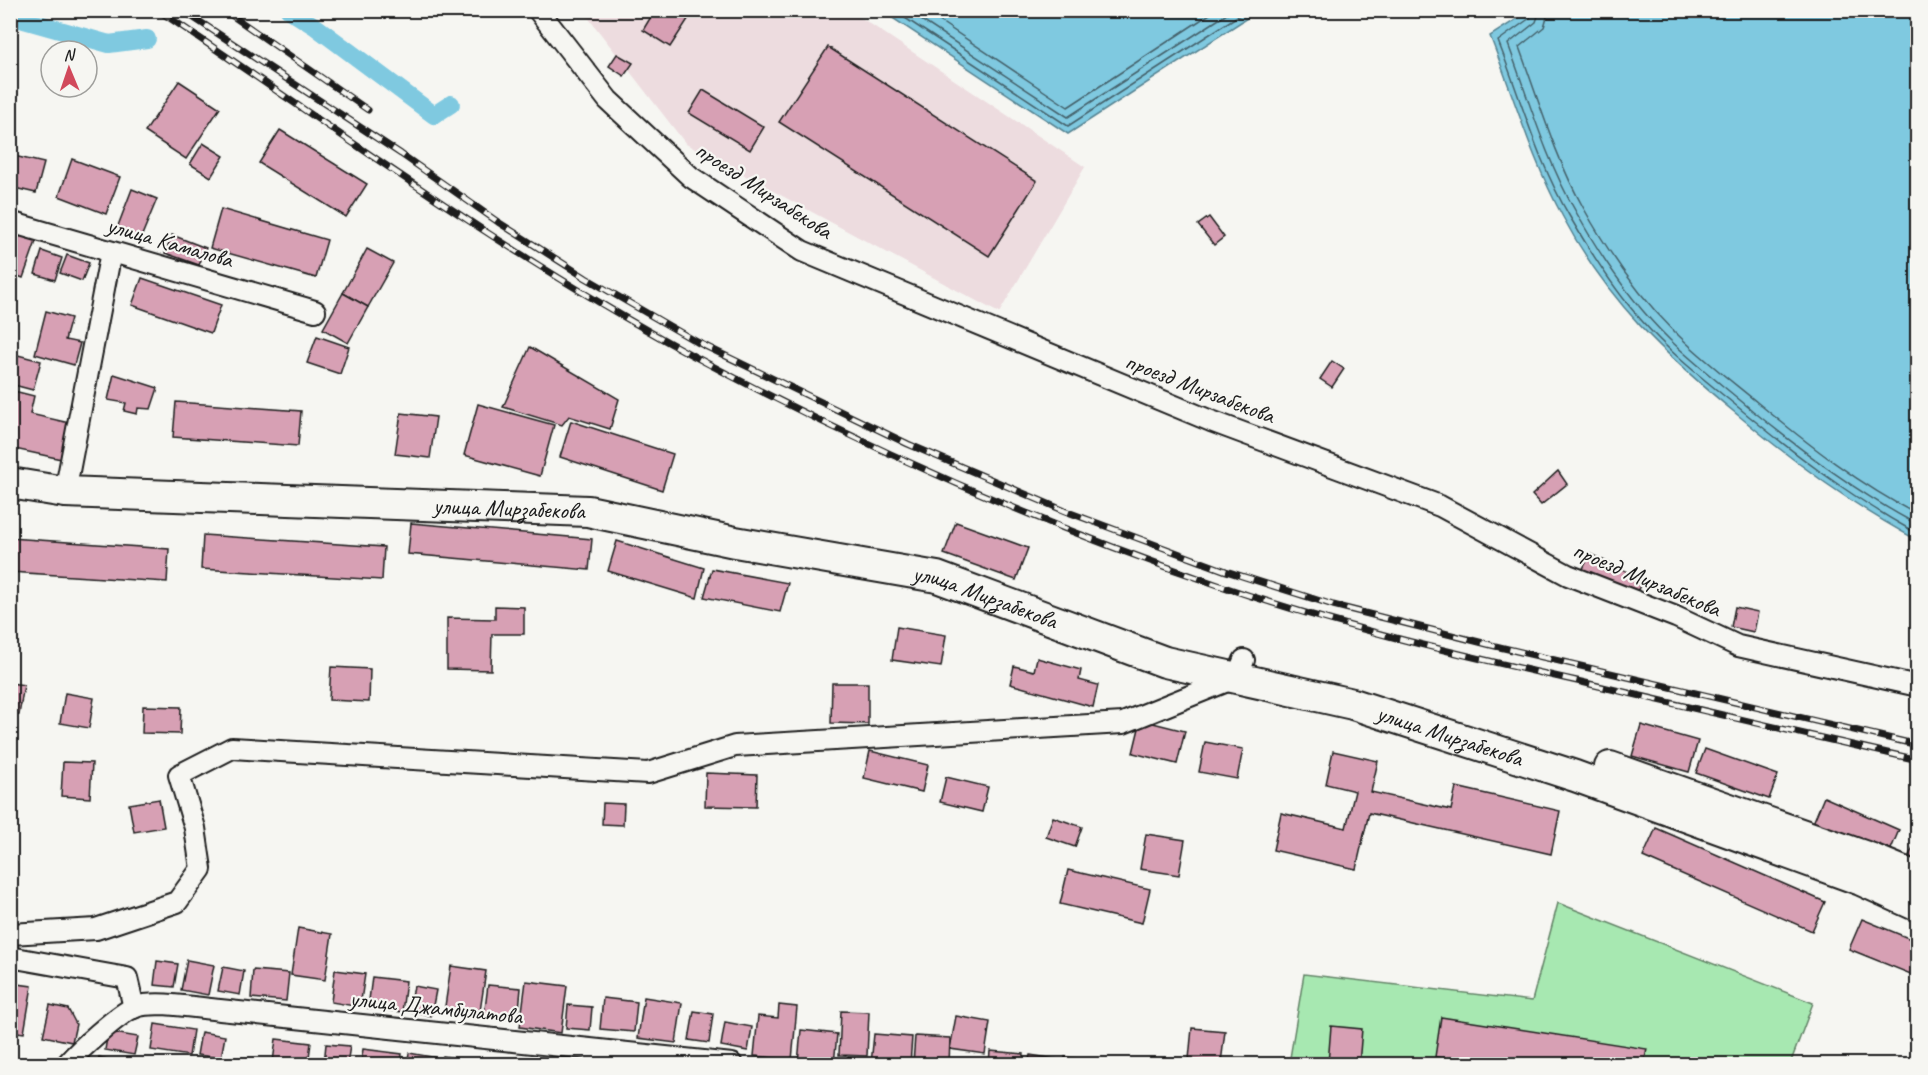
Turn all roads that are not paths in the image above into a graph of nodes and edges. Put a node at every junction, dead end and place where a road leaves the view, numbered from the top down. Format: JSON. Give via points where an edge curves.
{"nodes":[{"id":1,"x":538,"y":10,"type":"edge"},
{"id":2,"x":10,"y":222,"type":"edge"},
{"id":3,"x":111,"y":252,"type":"junction"},
{"id":4,"x":315,"y":311,"type":"dead end"},
{"id":5,"x":10,"y":468,"type":"edge"},
{"id":6,"x":10,"y":483,"type":"edge"},
{"id":7,"x":66,"y":484,"type":"junction"},
{"id":8,"x":1240,"y":668,"type":"junction"},
{"id":9,"x":1917,"y":686,"type":"edge"},
{"id":10,"x":1917,"y":878,"type":"edge"},
{"id":11,"x":1917,"y":906,"type":"edge"},
{"id":12,"x":10,"y":934,"type":"edge"},
{"id":13,"x":10,"y":957,"type":"edge"},
{"id":14,"x":134,"y":1008,"type":"junction"},
{"id":15,"x":67,"y":1065,"type":"edge"},
{"id":16,"x":732,"y":1065,"type":"edge"}],
"edges":[{"from":1,"to":9,"type":"street","name":"проезд Мирзабекова","via":[[608,100],[692,177],[802,251],[1170,404],[1440,506],[1568,575],[1738,646]]},
{"from":2,"to":3,"type":"street","name":"улица Камалова"},
{"from":3,"to":4,"type":"street","name":"улица Камалова"},
{"from":3,"to":7,"type":"street"},
{"from":5,"to":7,"type":"main road","name":"улица Мирзабекова"},
{"from":6,"to":7,"type":"main road","name":"улица Мирзабекова"},
{"from":7,"to":8,"type":"main road","name":"улица Мирзабекова","via":[[588,511],[735,542],[937,577],[1165,662]]},
{"from":8,"to":10,"type":"main road","name":"улица Мирзабекова","via":[[1370,689],[1582,757],[1872,858]]},
{"from":8,"to":11,"type":"main road","name":"улица Мирзабекова","via":[[1575,776],[1861,880]]},
{"from":8,"to":12,"type":"street","via":[[1122,723],[735,746],[648,773],[231,748],[178,775],[195,828],[201,869],[177,902],[96,929]]},
{"from":13,"to":14,"type":"street","via":[[127,978]]},
{"from":14,"to":15,"type":"street","via":[[79,1049]]},
{"from":14,"to":16,"type":"street","name":"улица Джамбулатова","via":[[152,1005],[220,1010]]}]}
